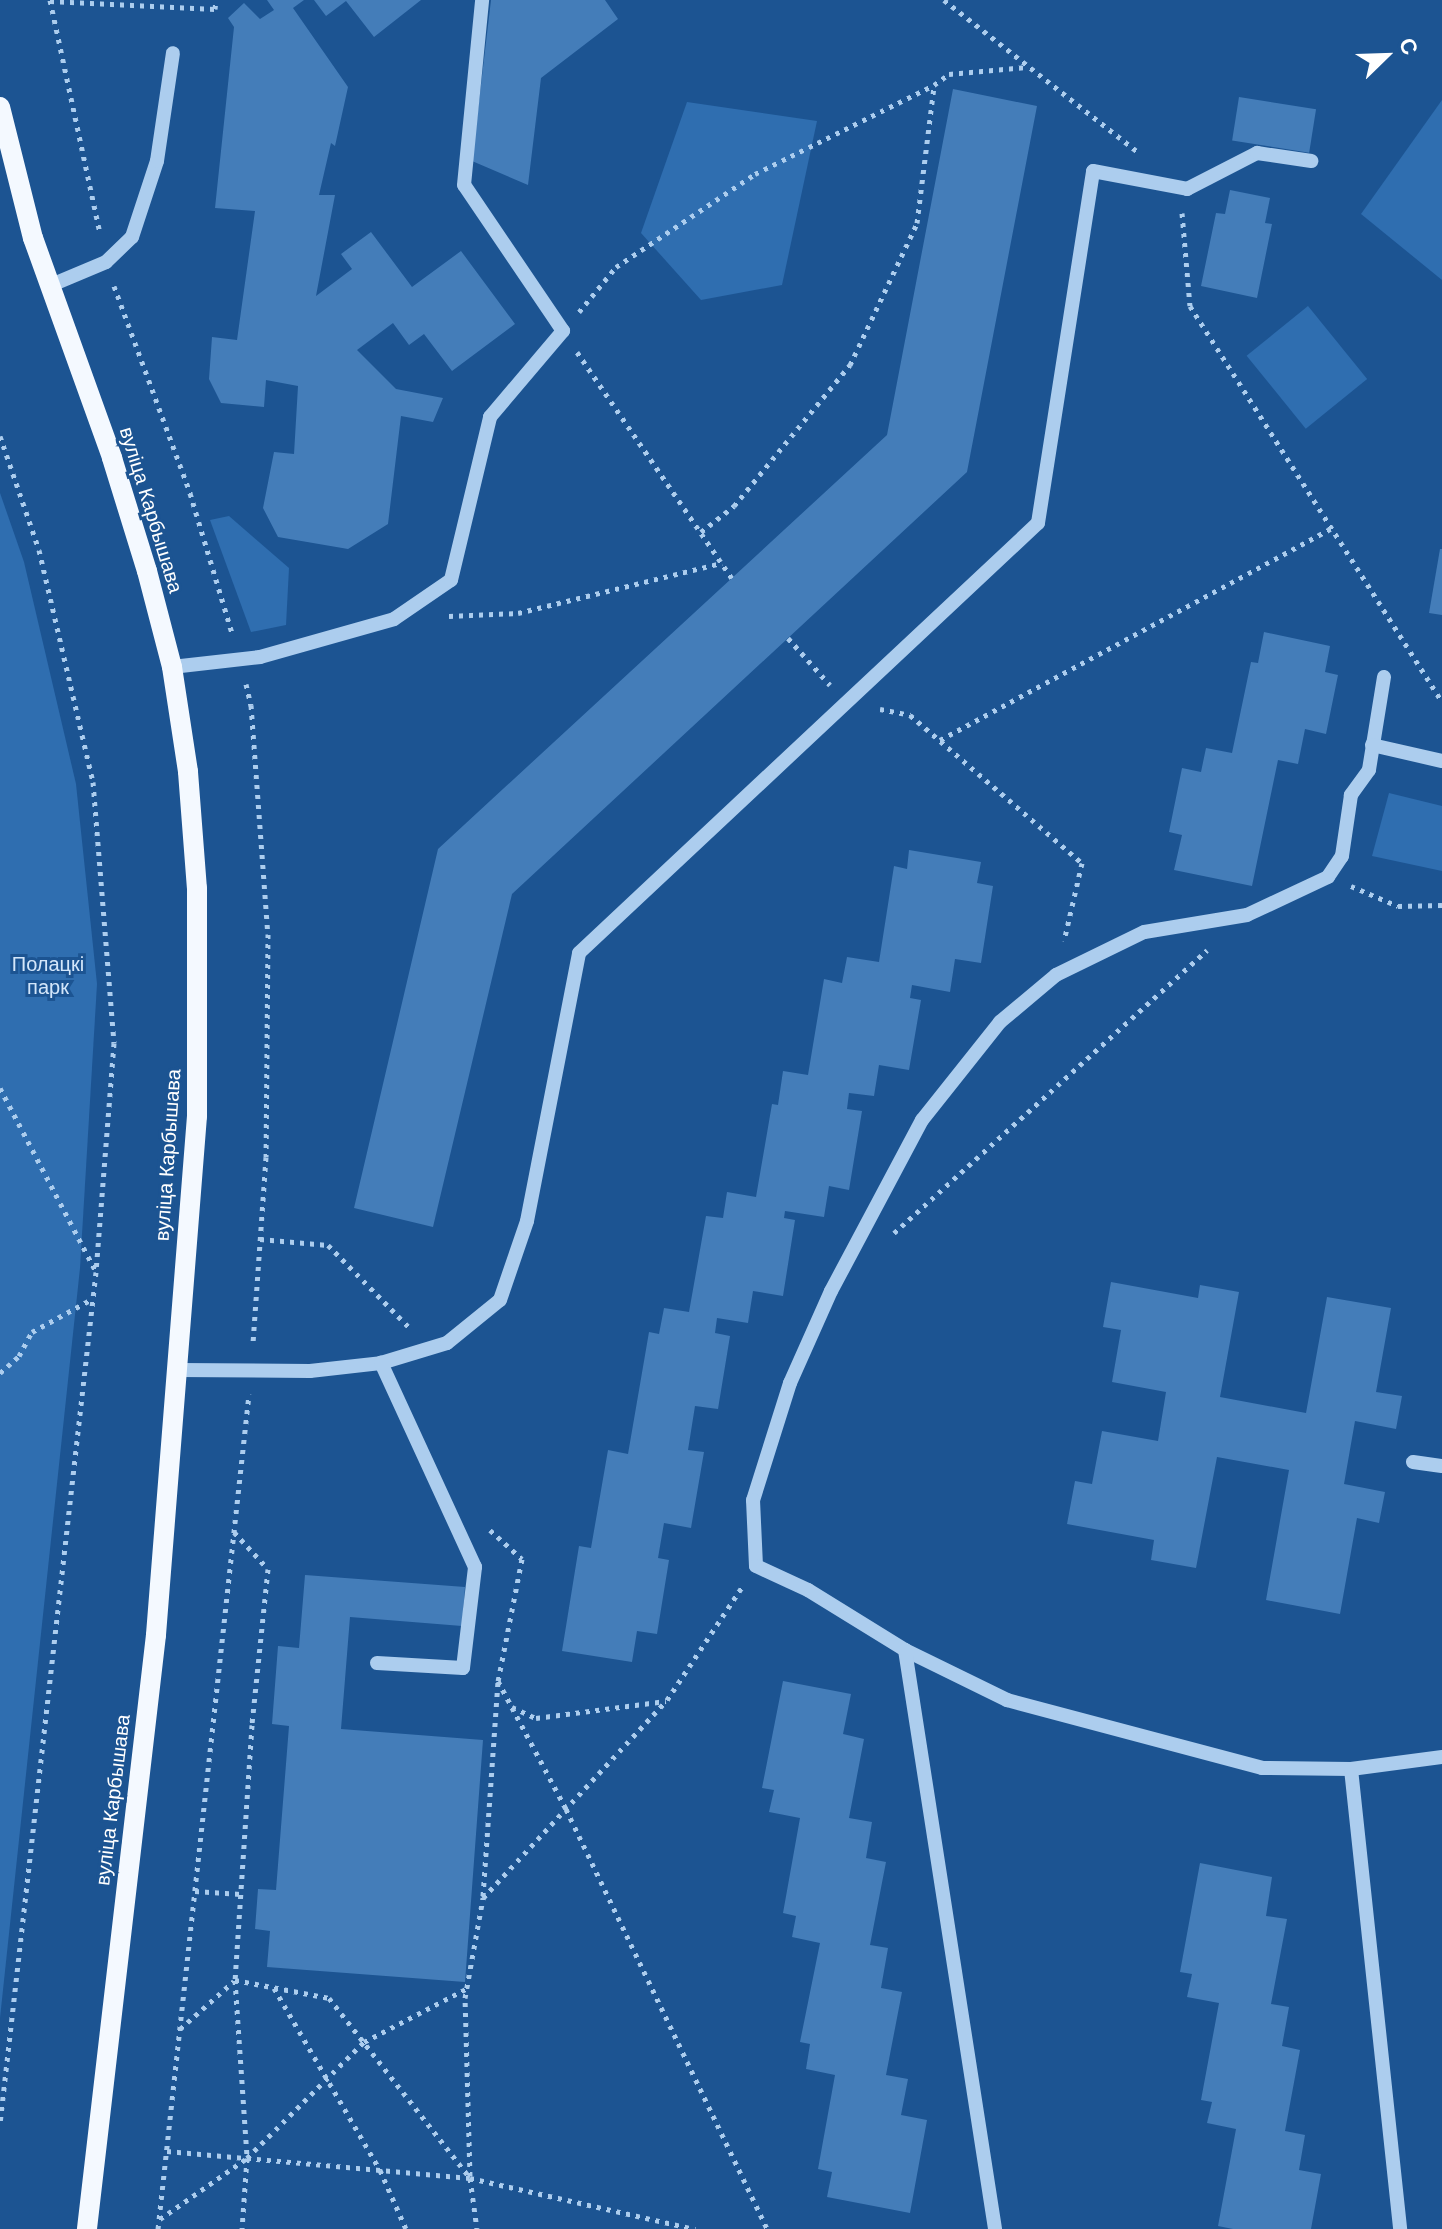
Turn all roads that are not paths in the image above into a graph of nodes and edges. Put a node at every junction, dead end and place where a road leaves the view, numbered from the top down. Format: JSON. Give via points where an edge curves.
{"nodes":[{"id":1,"x":482,"y":0,"type":"edge"},
{"id":2,"x":173,"y":53,"type":"dead end"},
{"id":3,"x":0,"y":107,"type":"edge"},
{"id":4,"x":1311,"y":161,"type":"dead end"},
{"id":5,"x":49,"y":286,"type":"junction"},
{"id":6,"x":172,"y":667,"type":"junction"},
{"id":7,"x":1384,"y":677,"type":"dead end"},
{"id":8,"x":1372,"y":745,"type":"junction"},
{"id":9,"x":1442,"y":761,"type":"edge"},
{"id":10,"x":381,"y":1363,"type":"junction"},
{"id":11,"x":178,"y":1370,"type":"junction"},
{"id":12,"x":1413,"y":1462,"type":"dead end"},
{"id":13,"x":1442,"y":1466,"type":"edge"},
{"id":14,"x":905,"y":1650,"type":"junction"},
{"id":15,"x":377,"y":1663,"type":"dead end"},
{"id":16,"x":1442,"y":1757,"type":"edge"},
{"id":17,"x":1351,"y":1769,"type":"junction"},
{"id":18,"x":87,"y":2229,"type":"edge"},
{"id":19,"x":995,"y":2229,"type":"edge"},
{"id":20,"x":1400,"y":2229,"type":"edge"}],
"edges":[{"from":1,"to":6,"type":"lane","via":[[464,185],[563,331],[490,417],[451,580],[394,619],[260,657]]},
{"from":2,"to":5,"type":"lane","via":[[157,161],[132,237],[106,262]]},
{"from":3,"to":5,"type":"main road","name":"вуліца Карбышава"},
{"from":4,"to":10,"type":"lane","via":[[1257,153],[1187,189],[1093,171],[1038,523],[579,953],[527,1221],[500,1300],[447,1343]]},
{"from":5,"to":6,"type":"main road","name":"вуліца Карбышава","via":[[112,458]]},
{"from":6,"to":11,"type":"main road","name":"вуліца Карбышава","via":[[188,772],[199,961],[197,1116]]},
{"from":7,"to":8,"type":"lane"},
{"from":8,"to":9,"type":"lane"},
{"from":8,"to":14,"type":"lane","via":[[1369,770],[1351,795],[1342,856],[1328,877],[1247,915],[1144,932],[1056,975],[1000,1022],[922,1120],[831,1291],[790,1383],[753,1500],[756,1566],[808,1590]]},
{"from":10,"to":11,"type":"lane","via":[[310,1371]]},
{"from":10,"to":15,"type":"lane","via":[[475,1567],[463,1668]]},
{"from":11,"to":18,"type":"main road","name":"вуліца Карбышава","via":[[156,1635]]},
{"from":12,"to":13,"type":"lane"},
{"from":14,"to":17,"type":"lane","via":[[1007,1700],[1262,1768]]},
{"from":14,"to":19,"type":"lane"},
{"from":16,"to":17,"type":"lane"},
{"from":17,"to":20,"type":"lane"}]}
